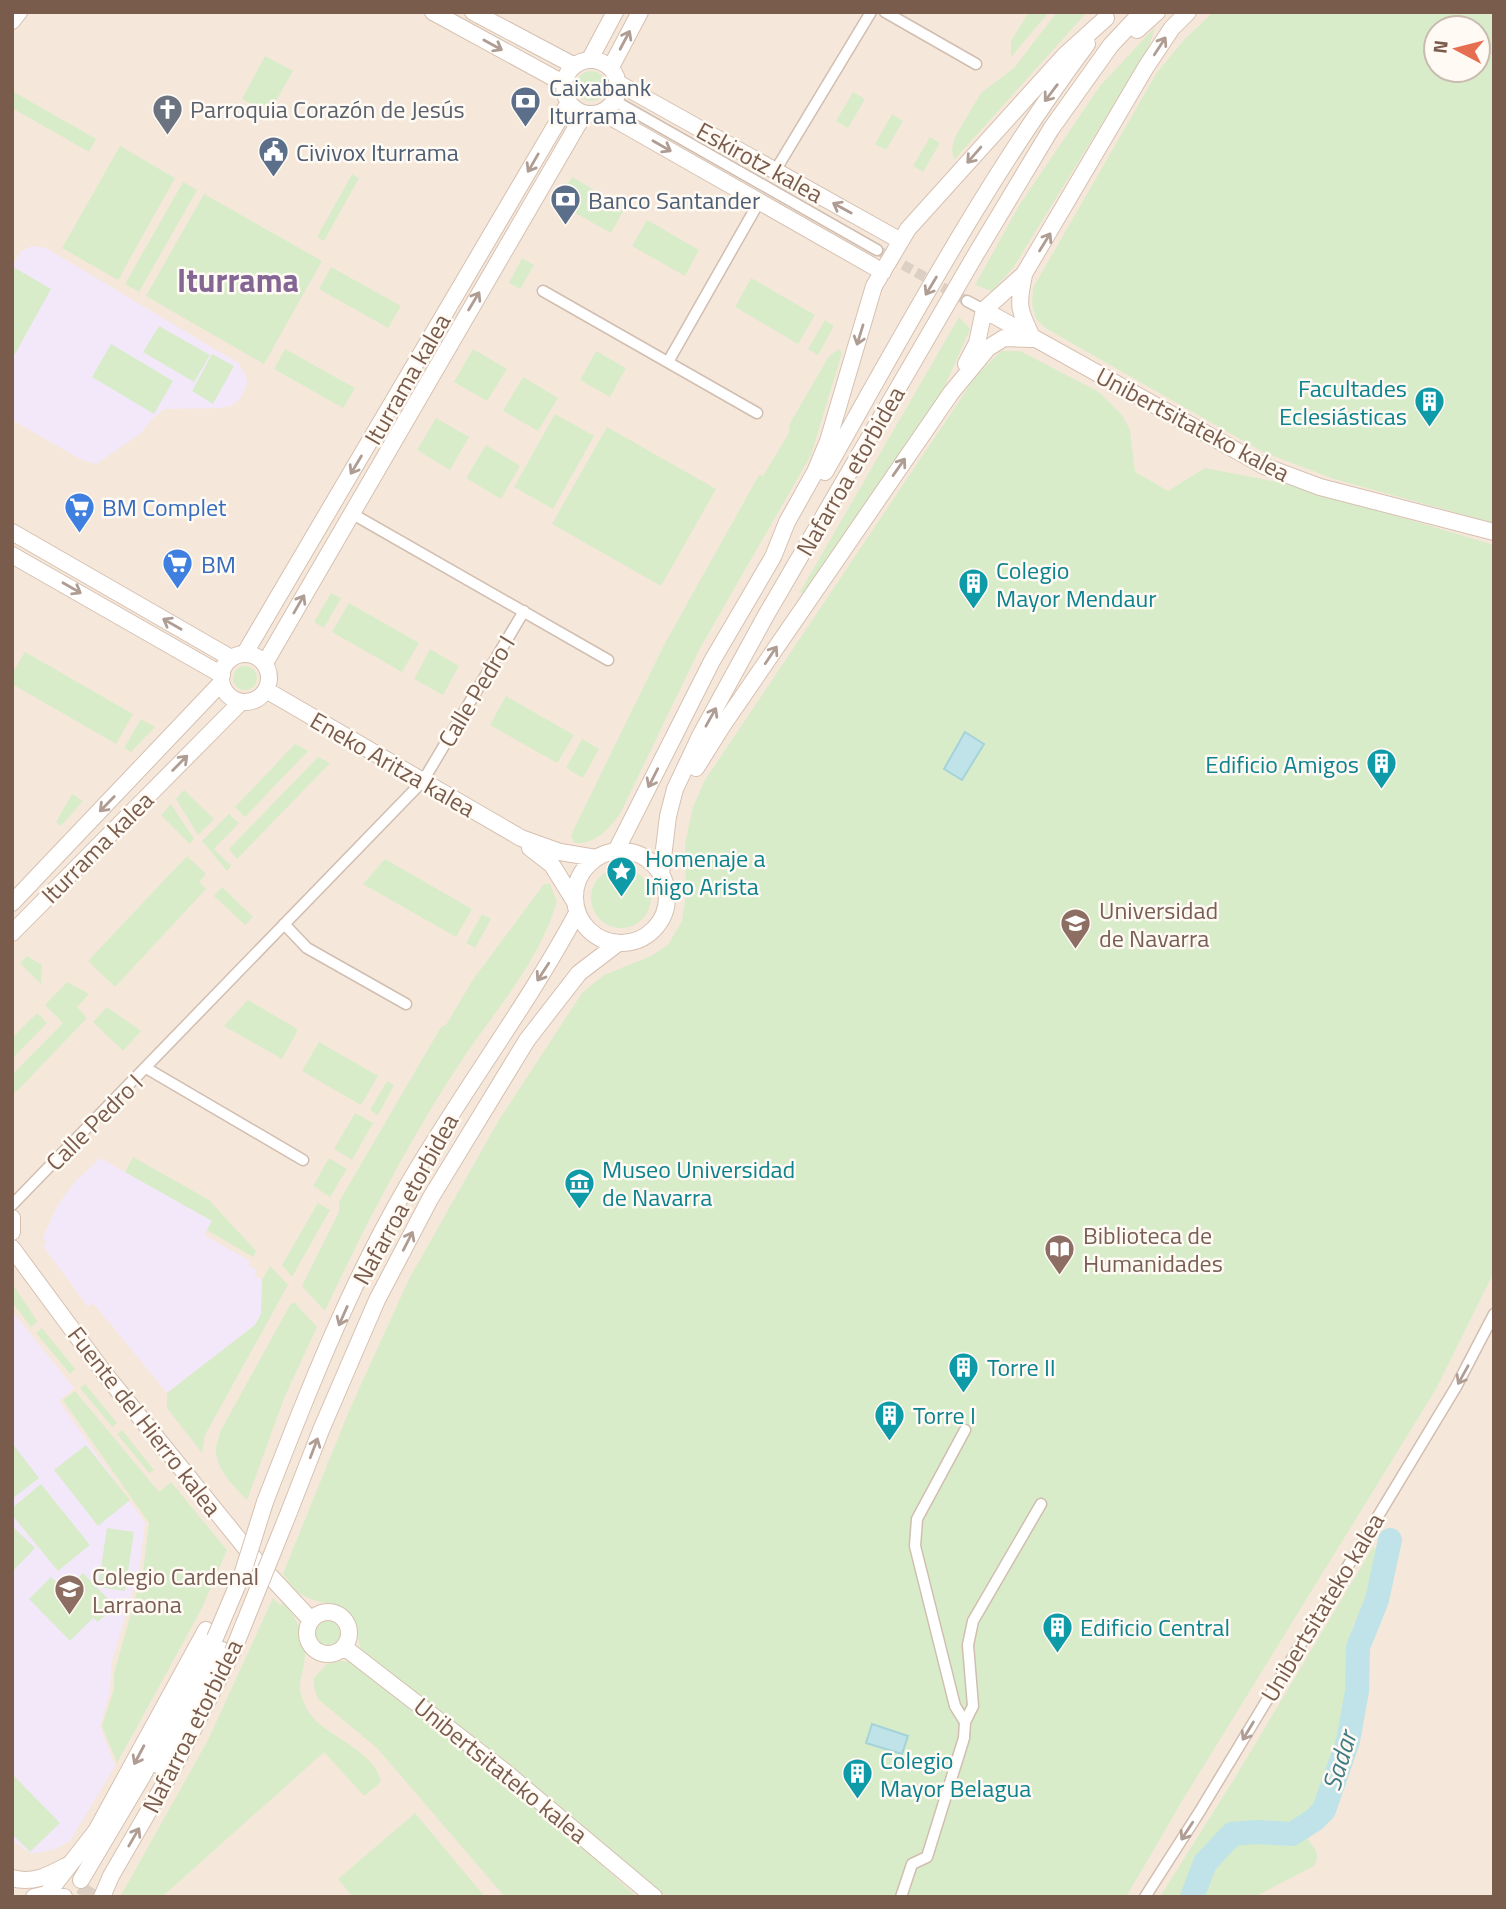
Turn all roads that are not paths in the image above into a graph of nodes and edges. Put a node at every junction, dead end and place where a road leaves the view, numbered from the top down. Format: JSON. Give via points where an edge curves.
{"nodes":[{"id":1,"x":19,"y":12,"type":"edge"},
{"id":2,"x":433,"y":12,"type":"edge"},
{"id":3,"x":473,"y":12,"type":"edge"},
{"id":4,"x":615,"y":12,"type":"edge"},
{"id":5,"x":640,"y":12,"type":"edge"},
{"id":6,"x":871,"y":12,"type":"edge"},
{"id":7,"x":885,"y":12,"type":"edge"},
{"id":8,"x":1142,"y":12,"type":"edge"},
{"id":9,"x":1157,"y":12,"type":"edge"},
{"id":10,"x":1188,"y":12,"type":"edge"},
{"id":11,"x":1109,"y":15,"type":"edge"},
{"id":12,"x":12,"y":21,"type":"edge"},
{"id":13,"x":590,"y":59,"type":"junction"},
{"id":14,"x":975,"y":64,"type":"dead end"},
{"id":15,"x":573,"y":65,"type":"junction"},
{"id":16,"x":611,"y":67,"type":"junction"},
{"id":17,"x":563,"y":83,"type":"junction"},
{"id":18,"x":618,"y":83,"type":"junction"},
{"id":19,"x":1082,"y":87,"type":"junction"},
{"id":20,"x":615,"y":101,"type":"junction"},
{"id":21,"x":568,"y":104,"type":"junction"},
{"id":22,"x":602,"y":113,"type":"junction"},
{"id":23,"x":584,"y":114,"type":"junction"},
{"id":24,"x":775,"y":171,"type":"junction"},
{"id":25,"x":759,"y":202,"type":"junction"},
{"id":26,"x":901,"y":241,"type":"junction"},
{"id":27,"x":877,"y":250,"type":"tunnel mouth"},
{"id":28,"x":883,"y":272,"type":"junction"},
{"id":29,"x":1024,"y":274,"type":"junction"},
{"id":30,"x":543,"y":290,"type":"dead end"},
{"id":31,"x":967,"y":301,"type":"tunnel mouth"},
{"id":32,"x":984,"y":310,"type":"junction"},
{"id":33,"x":1033,"y":339,"type":"junction"},
{"id":34,"x":668,"y":362,"type":"junction"},
{"id":35,"x":951,"y":393,"type":"junction"},
{"id":36,"x":757,"y":413,"type":"dead end"},
{"id":37,"x":351,"y":513,"type":"junction"},
{"id":38,"x":12,"y":532,"type":"edge"},
{"id":39,"x":1494,"y":532,"type":"edge"},
{"id":40,"x":779,"y":545,"type":"junction"},
{"id":41,"x":12,"y":555,"type":"edge"},
{"id":42,"x":524,"y":611,"type":"junction"},
{"id":43,"x":238,"y":655,"type":"junction"},
{"id":44,"x":608,"y":660,"type":"dead end"},
{"id":45,"x":265,"y":663,"type":"junction"},
{"id":46,"x":222,"y":679,"type":"junction"},
{"id":47,"x":266,"y":690,"type":"junction"},
{"id":48,"x":241,"y":702,"type":"junction"},
{"id":49,"x":422,"y":781,"type":"junction"},
{"id":50,"x":521,"y":838,"type":"junction"},
{"id":51,"x":665,"y":841,"type":"junction"},
{"id":52,"x":616,"y":851,"type":"junction"},
{"id":53,"x":596,"y":858,"type":"junction"},
{"id":54,"x":661,"y":873,"type":"junction"},
{"id":55,"x":12,"y":903,"type":"edge"},
{"id":56,"x":576,"y":907,"type":"junction"},
{"id":57,"x":284,"y":924,"type":"junction"},
{"id":58,"x":12,"y":933,"type":"edge"},
{"id":59,"x":617,"y":944,"type":"junction"},
{"id":60,"x":406,"y":1004,"type":"dead end"},
{"id":61,"x":146,"y":1069,"type":"junction"},
{"id":62,"x":303,"y":1160,"type":"dead end"},
{"id":63,"x":12,"y":1205,"type":"edge"},
{"id":64,"x":12,"y":1218,"type":"edge"},
{"id":65,"x":12,"y":1232,"type":"edge"},
{"id":66,"x":12,"y":1248,"type":"edge"},
{"id":67,"x":1494,"y":1314,"type":"edge"},
{"id":68,"x":965,"y":1430,"type":"dead end"},
{"id":69,"x":1041,"y":1504,"type":"dead end"},
{"id":70,"x":311,"y":1619,"type":"junction"},
{"id":71,"x":220,"y":1641,"type":"junction"},
{"id":72,"x":345,"y":1647,"type":"junction"},
{"id":73,"x":965,"y":1722,"type":"junction"},
{"id":74,"x":73,"y":1862,"type":"junction"},
{"id":75,"x":12,"y":1880,"type":"edge"},
{"id":76,"x":91,"y":1888,"type":"edge"},
{"id":77,"x":41,"y":1895,"type":"edge"},
{"id":78,"x":27,"y":1897,"type":"edge"},
{"id":79,"x":64,"y":1897,"type":"edge"},
{"id":80,"x":654,"y":1897,"type":"edge"},
{"id":81,"x":901,"y":1897,"type":"edge"},
{"id":82,"x":1145,"y":1897,"type":"edge"}],
"edges":[{"from":1,"to":12,"type":"main road"},
{"from":2,"to":17,"type":"main road","one_way":true},
{"from":3,"to":15,"type":"main road"},
{"from":4,"to":13,"type":"main road"},
{"from":16,"to":5,"type":"main road","one_way":true},
{"from":6,"to":24,"type":"street"},
{"from":7,"to":14,"type":"street"},
{"from":8,"to":19,"type":"main road","name":"Nafarroa etorbidea","via":[[1111,45]]},
{"from":9,"to":19,"type":"main road","name":"Nafarroa etorbidea"},
{"from":29,"to":10,"type":"main road","one_way":true,"via":[[1146,67]]},
{"from":11,"to":26,"type":"main road","name":"Nafarroa etorbidea","one_way":true,"via":[[1064,56]]},
{"from":11,"to":40,"type":"main road","name":"Nafarroa etorbidea","one_way":true,"via":[[1033,118]]},
{"from":13,"to":15,"type":"main road"},
{"from":13,"to":16,"type":"main road"},
{"from":15,"to":17,"type":"main road"},
{"from":16,"to":18,"type":"main road"},
{"from":17,"to":21,"type":"main road"},
{"from":18,"to":20,"type":"main road"},
{"from":18,"to":24,"type":"main road","name":"Eskirotz kalea"},
{"from":51,"to":19,"type":"main road","name":"Nafarroa etorbidea","one_way":true,"via":[[675,789],[765,617],[976,254],[1051,129]]},
{"from":20,"to":22,"type":"main road"},
{"from":20,"to":27,"type":"street","name":"Eskirotz kalea"},
{"from":21,"to":23,"type":"main road"},
{"from":21,"to":43,"type":"main road","name":"Iturrama kalea","one_way":true},
{"from":22,"to":23,"type":"main road"},
{"from":22,"to":25,"type":"main road","name":"Eskirotz kalea","one_way":true},
{"from":37,"to":23,"type":"main road","name":"Iturrama kalea","one_way":true},
{"from":26,"to":24,"type":"main road","name":"Eskirotz kalea","one_way":true},
{"from":25,"to":28,"type":"main road","name":"Eskirotz kalea"},
{"from":25,"to":34,"type":"street"},
{"from":26,"to":28,"type":"main road","name":"Nafarroa etorbidea"},
{"from":28,"to":40,"type":"main road","name":"Nafarroa etorbidea","one_way":true,"via":[[874,286],[828,441]]},
{"from":29,"to":32,"type":"main road"},
{"from":29,"to":33,"type":"main road","via":[[1019,300]]},
{"from":30,"to":34,"type":"street"},
{"from":31,"to":32,"type":"street"},
{"from":32,"to":33,"type":"main road","name":"Unibertsitateko kalea"},
{"from":32,"to":35,"type":"main road","via":[[977,343]]},
{"from":33,"to":35,"type":"main road","via":[[1004,338],[988,348]]},
{"from":33,"to":39,"type":"main road","name":"Unibertsitateko kalea","via":[[1264,466],[1320,487]]},
{"from":34,"to":36,"type":"street"},
{"from":51,"to":35,"type":"main road","one_way":true,"via":[[703,755]]},
{"from":37,"to":42,"type":"street","name":"Calle Pedro I"},
{"from":45,"to":37,"type":"main road","name":"Iturrama kalea","one_way":true},
{"from":43,"to":38,"type":"main road","one_way":true},
{"from":40,"to":52,"type":"main road","name":"Nafarroa etorbidea","one_way":true,"via":[[712,661]]},
{"from":41,"to":46,"type":"main road","one_way":true},
{"from":42,"to":44,"type":"street","name":"Calle Pedro I"},
{"from":42,"to":49,"type":"street","name":"Calle Pedro I"},
{"from":43,"to":45,"type":"main road","via":[[256,656]]},
{"from":43,"to":46,"type":"main road"},
{"from":45,"to":47,"type":"main road"},
{"from":46,"to":48,"type":"main road","via":[[228,695]]},
{"from":46,"to":55,"type":"main road","name":"Iturrama kalea","one_way":true},
{"from":47,"to":48,"type":"main road","via":[[256,699]]},
{"from":47,"to":49,"type":"main road","name":"Eneko Aritza kalea"},
{"from":58,"to":48,"type":"main road","name":"Iturrama kalea","one_way":true},
{"from":49,"to":50,"type":"main road","name":"Eneko Aritza kalea"},
{"from":49,"to":57,"type":"street","name":"Calle Pedro I"},
{"from":50,"to":53,"type":"main road","name":"Eneko Aritza kalea"},
{"from":50,"to":56,"type":"main road","name":"Eneko Aritza kalea","via":[[552,865]]},
{"from":51,"to":54,"type":"main road","name":"Nafarroa etorbidea"},
{"from":52,"to":53,"type":"main road"},
{"from":52,"to":54,"type":"main road","via":[[642,856]]},
{"from":53,"to":56,"type":"main road","via":[[579,877]]},
{"from":54,"to":59,"type":"main road","via":[[666,887],[664,916],[645,937]]},
{"from":56,"to":59,"type":"main road","via":[[583,925],[604,941]]},
{"from":56,"to":71,"type":"main road","name":"Nafarroa etorbidea","one_way":true,"bridge":true,"via":[[556,953],[405,1189],[356,1286],[296,1421]]},
{"from":57,"to":60,"type":"street","via":[[307,947]]},
{"from":57,"to":61,"type":"street","name":"Calle Pedro I"},
{"from":71,"to":59,"type":"main road","name":"Nafarroa etorbidea","one_way":true,"bridge":true,"via":[[289,1512],[377,1300],[430,1199],[527,1040],[579,973]]},
{"from":61,"to":62,"type":"street","name":"Calle Pedro I"},
{"from":61,"to":63,"type":"street","name":"Calle Pedro I"},
{"from":64,"to":65,"type":"main road"},
{"from":66,"to":70,"type":"main road","name":"Fuente del Hierro kalea","via":[[105,1374],[257,1562]]},
{"from":67,"to":82,"type":"street","name":"Unibertsitateko kalea","one_way":true,"via":[[1456,1387]]},
{"from":68,"to":73,"type":"street","via":[[917,1520],[915,1546],[955,1706]]},
{"from":69,"to":73,"type":"street","via":[[973,1621],[968,1645],[973,1706]]},
{"from":70,"to":72,"type":"main road","via":[[307,1637],[317,1651],[337,1653]]},
{"from":70,"to":72,"type":"main road","via":[[328,1611],[338,1613],[349,1628]]},
{"from":71,"to":74,"type":"main road","name":"Nafarroa etorbidea","one_way":true},
{"from":71,"to":76,"type":"main road","name":"Nafarroa etorbidea","via":[[142,1777]]},
{"from":76,"to":71,"type":"main road","name":"Nafarroa etorbidea","one_way":true,"via":[[111,1876],[186,1745]]},
{"from":72,"to":80,"type":"main road","name":"Unibertsitateko kalea","via":[[504,1770]]},
{"from":73,"to":81,"type":"street","via":[[927,1857],[912,1864]]},
{"from":74,"to":75,"type":"main road","name":"Nafarroa etorbidea","via":[[39,1880]]},
{"from":74,"to":77,"type":"main road","name":"Nafarroa etorbidea"},
{"from":75,"to":78,"type":"main road"},
{"from":77,"to":79,"type":"main road"}]}
